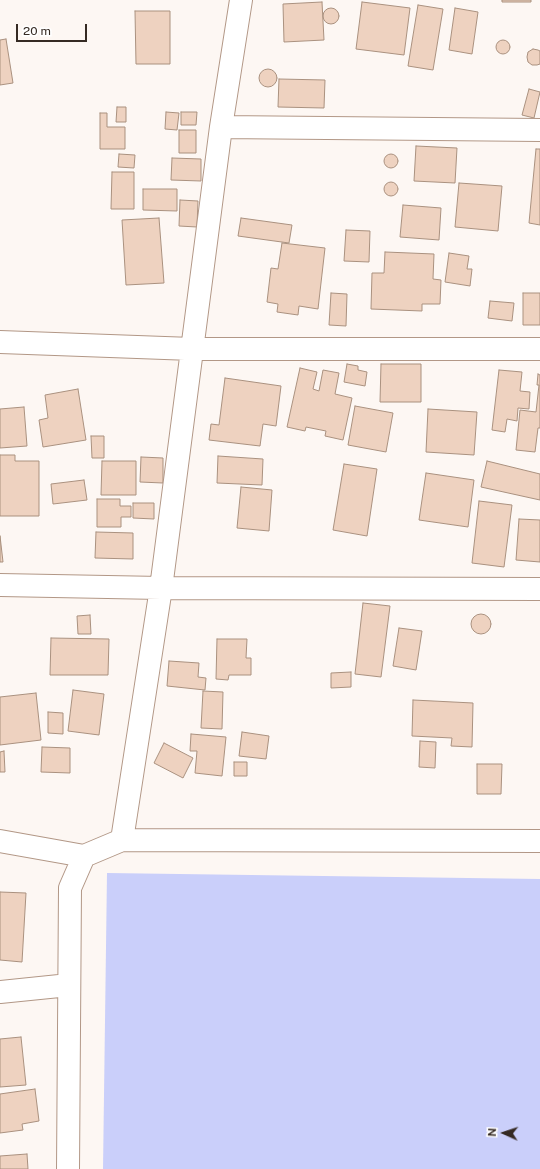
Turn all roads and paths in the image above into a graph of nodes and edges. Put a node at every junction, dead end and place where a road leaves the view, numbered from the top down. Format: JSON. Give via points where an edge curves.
{"nodes":[{"id":1,"x":241,"y":0,"type":"edge"},
{"id":2,"x":221,"y":127,"type":"junction"},
{"id":3,"x":540,"y":130,"type":"edge"},
{"id":4,"x":0,"y":342,"type":"edge"},
{"id":5,"x":192,"y":348,"type":"junction"},
{"id":6,"x":540,"y":349,"type":"edge"},
{"id":7,"x":0,"y":585,"type":"edge"},
{"id":8,"x":161,"y":588,"type":"junction"},
{"id":9,"x":540,"y":589,"type":"edge"},
{"id":10,"x":122,"y":840,"type":"junction"},
{"id":11,"x":0,"y":841,"type":"edge"},
{"id":12,"x":540,"y":841,"type":"edge"},
{"id":13,"x":84,"y":856,"type":"junction"},
{"id":14,"x":69,"y":985,"type":"junction"},
{"id":15,"x":0,"y":992,"type":"edge"},
{"id":16,"x":68,"y":1169,"type":"edge"}],
"edges":[{"from":1,"to":2,"type":"street"},
{"from":2,"to":3,"type":"street"},
{"from":2,"to":5,"type":"street"},
{"from":4,"to":5,"type":"street"},
{"from":5,"to":6,"type":"street"},
{"from":5,"to":8,"type":"street"},
{"from":7,"to":8,"type":"street"},
{"from":8,"to":9,"type":"street"},
{"from":8,"to":10,"type":"street"},
{"from":10,"to":12,"type":"street"},
{"from":10,"to":13,"type":"street"},
{"from":11,"to":13,"type":"street"},
{"from":13,"to":14,"type":"street","via":[[70,888]]},
{"from":14,"to":15,"type":"street"},
{"from":14,"to":16,"type":"street"}]}
